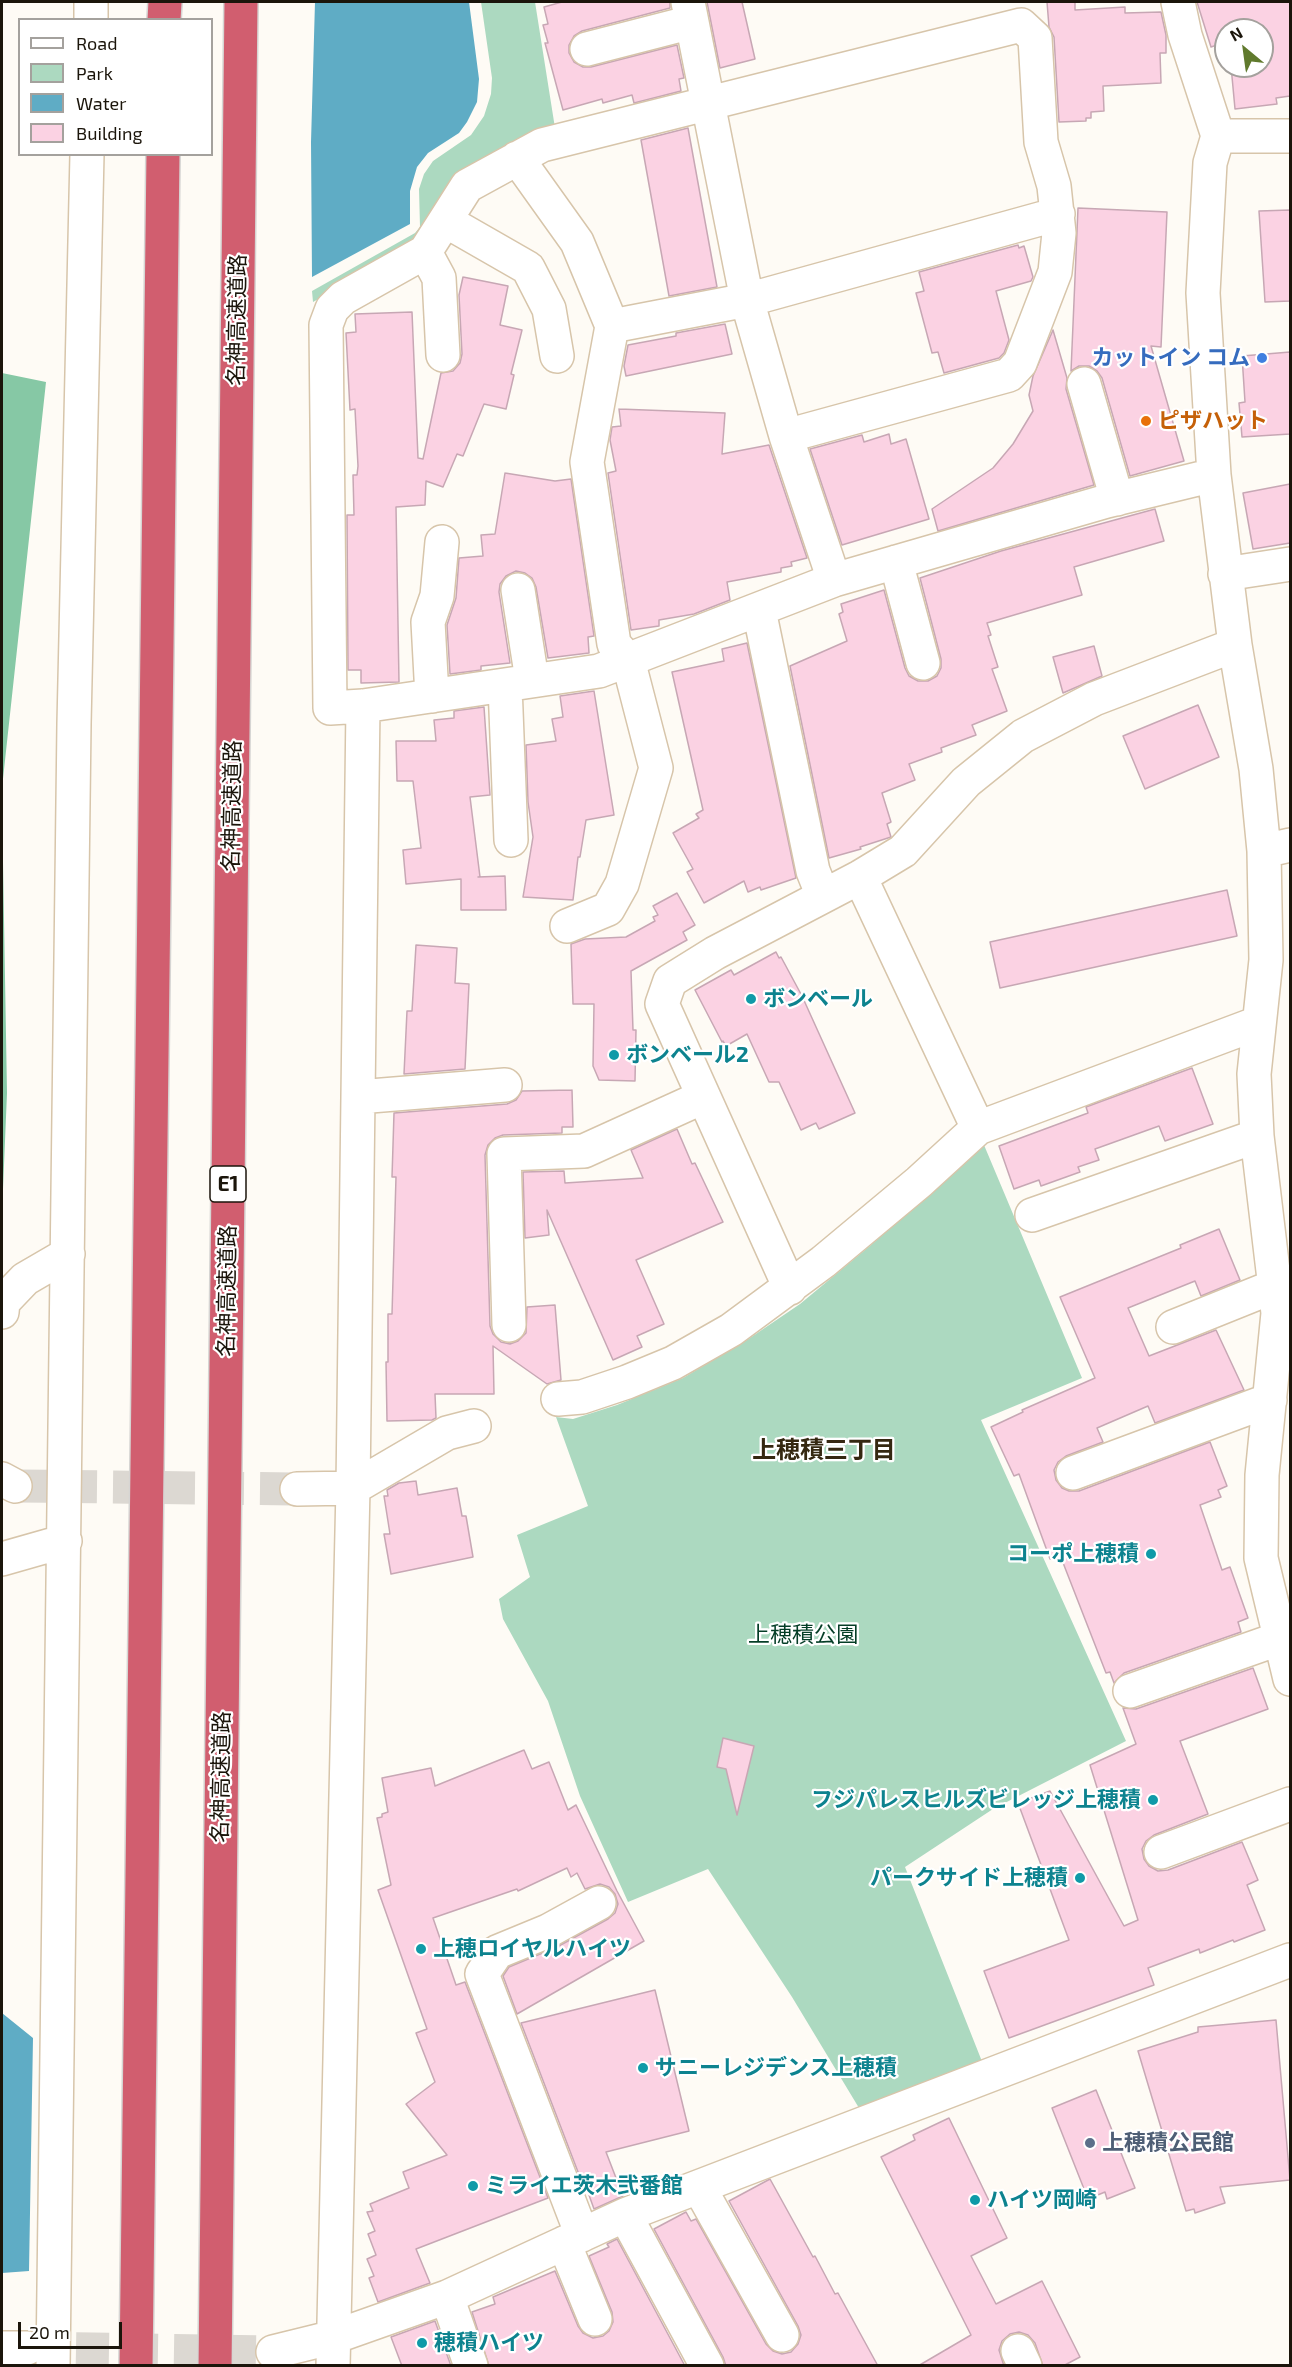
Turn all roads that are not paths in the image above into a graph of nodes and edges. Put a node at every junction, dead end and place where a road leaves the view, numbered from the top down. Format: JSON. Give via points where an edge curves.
{"nodes":[{"id":1,"x":91,"y":2,"type":"edge"},
{"id":2,"x":165,"y":2,"type":"edge"},
{"id":3,"x":241,"y":2,"type":"edge"},
{"id":4,"x":1178,"y":2,"type":"edge"},
{"id":5,"x":690,"y":12,"type":"edge"},
{"id":6,"x":91,"y":18,"type":"edge"},
{"id":7,"x":164,"y":18,"type":"edge"},
{"id":8,"x":587,"y":49,"type":"dead end"},
{"id":9,"x":707,"y":104,"type":"junction"},
{"id":10,"x":1218,"y":136,"type":"junction"},
{"id":11,"x":1290,"y":136,"type":"edge"},
{"id":12,"x":87,"y":156,"type":"edge"},
{"id":13,"x":163,"y":156,"type":"edge"},
{"id":14,"x":517,"y":158,"type":"junction"},
{"id":15,"x":1058,"y":214,"type":"junction"},
{"id":16,"x":446,"y":221,"type":"junction"},
{"id":17,"x":425,"y":252,"type":"junction"},
{"id":18,"x":747,"y":300,"type":"junction"},
{"id":19,"x":612,"y":326,"type":"junction"},
{"id":20,"x":442,"y":355,"type":"dead end"},
{"id":21,"x":557,"y":356,"type":"dead end"},
{"id":22,"x":1084,"y":384,"type":"dead end"},
{"id":23,"x":786,"y":436,"type":"junction"},
{"id":24,"x":1214,"y":474,"type":"junction"},
{"id":25,"x":1117,"y":499,"type":"junction"},
{"id":26,"x":442,"y":542,"type":"dead end"},
{"id":27,"x":897,"y":562,"type":"junction"},
{"id":28,"x":1290,"y":564,"type":"edge"},
{"id":29,"x":1225,"y":574,"type":"junction"},
{"id":30,"x":834,"y":580,"type":"junction"},
{"id":31,"x":518,"y":590,"type":"dead end"},
{"id":32,"x":759,"y":610,"type":"junction"},
{"id":33,"x":1235,"y":645,"type":"junction"},
{"id":34,"x":628,"y":660,"type":"junction"},
{"id":35,"x":923,"y":663,"type":"dead end"},
{"id":36,"x":518,"y":683,"type":"junction"},
{"id":37,"x":432,"y":696,"type":"junction"},
{"id":38,"x":363,"y":706,"type":"junction"},
{"id":39,"x":511,"y":840,"type":"dead end"},
{"id":40,"x":1277,"y":848,"type":"edge"},
{"id":41,"x":860,"y":877,"type":"junction"},
{"id":42,"x":823,"y":896,"type":"junction"},
{"id":43,"x":567,"y":926,"type":"dead end"},
{"id":44,"x":1278,"y":957,"type":"edge"},
{"id":45,"x":1258,"y":1023,"type":"junction"},
{"id":46,"x":505,"y":1085,"type":"dead end"},
{"id":47,"x":358,"y":1097,"type":"junction"},
{"id":48,"x":703,"y":1097,"type":"junction"},
{"id":49,"x":978,"y":1128,"type":"junction"},
{"id":50,"x":1257,"y":1136,"type":"junction"},
{"id":51,"x":1032,"y":1215,"type":"dead end"},
{"id":52,"x":68,"y":1254,"type":"junction"},
{"id":53,"x":790,"y":1288,"type":"junction"},
{"id":54,"x":1281,"y":1303,"type":"edge"},
{"id":55,"x":2,"y":1312,"type":"edge"},
{"id":56,"x":509,"y":1325,"type":"dead end"},
{"id":57,"x":1173,"y":1327,"type":"dead end"},
{"id":58,"x":558,"y":1400,"type":"dead end"},
{"id":59,"x":1270,"y":1400,"type":"junction"},
{"id":60,"x":474,"y":1426,"type":"dead end"},
{"id":61,"x":1073,"y":1473,"type":"dead end"},
{"id":62,"x":353,"y":1488,"type":"junction"},
{"id":63,"x":297,"y":1489,"type":"tunnel mouth"},
{"id":64,"x":65,"y":1541,"type":"junction"},
{"id":65,"x":2,"y":1559,"type":"edge"},
{"id":66,"x":1287,"y":1659,"type":"edge"},
{"id":67,"x":1131,"y":1691,"type":"dead end"},
{"id":68,"x":1290,"y":1804,"type":"edge"},
{"id":69,"x":1290,"y":1814,"type":"edge"},
{"id":70,"x":1290,"y":1823,"type":"edge"},
{"id":71,"x":1161,"y":1852,"type":"dead end"},
{"id":72,"x":599,"y":1903,"type":"dead end"},
{"id":73,"x":1290,"y":1960,"type":"edge"},
{"id":74,"x":699,"y":2187,"type":"junction"},
{"id":75,"x":625,"y":2216,"type":"junction"},
{"id":76,"x":573,"y":2239,"type":"junction"},
{"id":77,"x":447,"y":2297,"type":"junction"},
{"id":78,"x":595,"y":2319,"type":"dead end"},
{"id":79,"x":782,"y":2335,"type":"dead end"},
{"id":80,"x":334,"y":2351,"type":"edge"},
{"id":81,"x":273,"y":2352,"type":"tunnel mouth"},
{"id":82,"x":27,"y":2354,"type":"edge"},
{"id":83,"x":136,"y":2366,"type":"edge"},
{"id":84,"x":215,"y":2366,"type":"edge"},
{"id":85,"x":471,"y":2366,"type":"edge"},
{"id":86,"x":706,"y":2366,"type":"edge"}],
"edges":[{"from":1,"to":6,"type":"street"},
{"from":2,"to":7,"type":"highway"},
{"from":3,"to":84,"type":"highway","name":"名神高速道路","number":"E1"},
{"from":4,"to":10,"type":"street"},
{"from":5,"to":8,"type":"street"},
{"from":5,"to":9,"type":"street"},
{"from":9,"to":14,"type":"street","via":[[542,145]]},
{"from":9,"to":15,"type":"street","via":[[1022,25],[1035,38],[1041,142]]},
{"from":9,"to":18,"type":"street"},
{"from":10,"to":11,"type":"street"},
{"from":10,"to":24,"type":"street","via":[[1210,163],[1203,293]]},
{"from":12,"to":52,"type":"street","via":[[74,712]]},
{"from":13,"to":83,"type":"highway"},
{"from":14,"to":16,"type":"street","via":[[467,186]]},
{"from":14,"to":19,"type":"street","via":[[577,242]]},
{"from":15,"to":18,"type":"street"},
{"from":15,"to":23,"type":"street","via":[[1058,253],[1052,282],[1020,363],[1009,375]]},
{"from":16,"to":17,"type":"street"},
{"from":16,"to":21,"type":"street","via":[[528,268],[549,309]]},
{"from":17,"to":20,"type":"street","via":[[439,278]]},
{"from":17,"to":38,"type":"street","via":[[343,298],[332,309],[326,325],[330,708]]},
{"from":18,"to":19,"type":"street"},
{"from":18,"to":23,"type":"street"},
{"from":19,"to":34,"type":"street","via":[[587,462],[614,644]]},
{"from":22,"to":25,"type":"street"},
{"from":23,"to":30,"type":"street"},
{"from":24,"to":25,"type":"street"},
{"from":24,"to":29,"type":"street"},
{"from":25,"to":27,"type":"street"},
{"from":26,"to":37,"type":"street","via":[[437,596],[428,622]]},
{"from":27,"to":30,"type":"street"},
{"from":27,"to":35,"type":"street"},
{"from":28,"to":29,"type":"street"},
{"from":29,"to":33,"type":"street"},
{"from":30,"to":32,"type":"street"},
{"from":31,"to":36,"type":"street"},
{"from":32,"to":34,"type":"street"},
{"from":32,"to":42,"type":"street","via":[[813,872]]},
{"from":33,"to":40,"type":"street","via":[[1256,769]]},
{"from":33,"to":41,"type":"street","via":[[1094,699],[1023,736],[966,782],[903,851]]},
{"from":34,"to":36,"type":"street","via":[[599,672]]},
{"from":34,"to":43,"type":"street","via":[[656,768],[622,884],[608,909]]},
{"from":36,"to":37,"type":"street"},
{"from":36,"to":39,"type":"street"},
{"from":37,"to":38,"type":"street"},
{"from":38,"to":47,"type":"street"},
{"from":40,"to":44,"type":"street"},
{"from":41,"to":42,"type":"street"},
{"from":41,"to":49,"type":"street"},
{"from":42,"to":48,"type":"street","via":[[670,981],[662,1004]]},
{"from":44,"to":45,"type":"street"},
{"from":45,"to":49,"type":"street"},
{"from":45,"to":50,"type":"street","via":[[1254,1074]]},
{"from":46,"to":47,"type":"street"},
{"from":47,"to":62,"type":"street"},
{"from":48,"to":53,"type":"street"},
{"from":48,"to":56,"type":"street","via":[[584,1151],[504,1154]]},
{"from":49,"to":53,"type":"street"},
{"from":50,"to":51,"type":"street"},
{"from":50,"to":54,"type":"street"},
{"from":52,"to":55,"type":"street","via":[[25,1280],[3,1302]]},
{"from":52,"to":64,"type":"street"},
{"from":53,"to":58,"type":"street","via":[[732,1330],[673,1363],[582,1397]]},
{"from":54,"to":57,"type":"street"},
{"from":54,"to":59,"type":"street"},
{"from":59,"to":61,"type":"street"},
{"from":59,"to":66,"type":"street","via":[[1262,1475],[1262,1558]]},
{"from":60,"to":62,"type":"street","via":[[447,1434]]},
{"from":62,"to":63,"type":"street"},
{"from":62,"to":80,"type":"street"},
{"from":64,"to":65,"type":"street"},
{"from":64,"to":82,"type":"street"},
{"from":66,"to":67,"type":"street"},
{"from":68,"to":71,"type":"street"},
{"from":69,"to":70,"type":"street"},
{"from":72,"to":76,"type":"street","via":[[549,1931],[497,1952],[482,1974]]},
{"from":73,"to":74,"type":"street"},
{"from":74,"to":75,"type":"street"},
{"from":74,"to":79,"type":"street"},
{"from":75,"to":76,"type":"street"},
{"from":75,"to":86,"type":"street"},
{"from":76,"to":77,"type":"street"},
{"from":76,"to":78,"type":"street"},
{"from":77,"to":80,"type":"street"},
{"from":77,"to":85,"type":"street"},
{"from":80,"to":81,"type":"street"}]}
